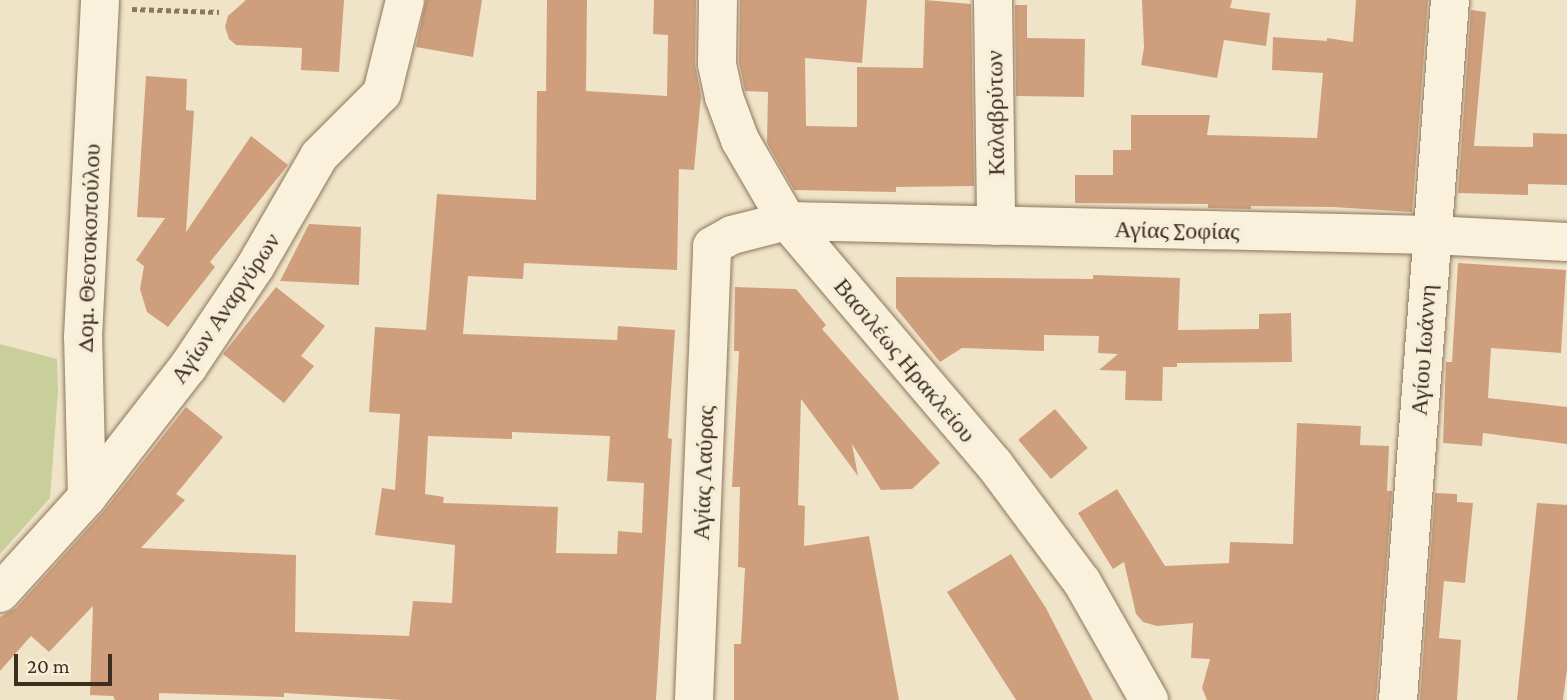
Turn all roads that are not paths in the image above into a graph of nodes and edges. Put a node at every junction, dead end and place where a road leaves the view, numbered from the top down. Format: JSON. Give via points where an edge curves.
{"nodes":[{"id":1,"x":100,"y":0,"type":"edge"},
{"id":2,"x":405,"y":0,"type":"edge"},
{"id":3,"x":718,"y":0,"type":"edge"},
{"id":4,"x":993,"y":0,"type":"edge"},
{"id":5,"x":1450,"y":0,"type":"edge"},
{"id":6,"x":787,"y":221,"type":"junction"},
{"id":7,"x":996,"y":226,"type":"junction"},
{"id":8,"x":1432,"y":235,"type":"junction"},
{"id":9,"x":1567,"y":242,"type":"edge"},
{"id":10,"x":712,"y":246,"type":"joint"},
{"id":11,"x":86,"y":488,"type":"junction"},
{"id":12,"x":0,"y":593,"type":"edge"},
{"id":13,"x":694,"y":700,"type":"edge"},
{"id":14,"x":1149,"y":700,"type":"edge"},
{"id":15,"x":1398,"y":700,"type":"edge"}],
"edges":[{"from":1,"to":11,"type":"street","name":"Δομ. Θεοτοκοπούλου","via":[[83,337]]},
{"from":2,"to":11,"type":"street","name":"Αγίων Αναργύρων","via":[[382,93],[319,156],[255,267],[188,367]]},
{"from":3,"to":6,"type":"street","name":"Βασιλέως Ηρακλείου","via":[[717,64],[724,97],[740,140]]},
{"from":4,"to":7,"type":"street","name":"Καλαβρύτων"},
{"from":5,"to":8,"type":"street","name":"Αγίου Ιωάννη"},
{"from":6,"to":7,"type":"street","name":"Αγίας Σοφίας"},
{"from":6,"to":10,"type":"street","name":"Αγίας Σοφίας","via":[[732,235]]},
{"from":6,"to":14,"type":"street","name":"Βασιλέως Ηρακλείου","via":[[994,464],[1082,582]]},
{"from":7,"to":8,"type":"street","name":"Αγίας Σοφίας"},
{"from":8,"to":9,"type":"street","name":"Αγίας Σοφίας"},
{"from":8,"to":15,"type":"street","name":"Αγίου Ιωάννη"},
{"from":10,"to":13,"type":"street","name":"Αγίας Λαύρας"},
{"from":11,"to":12,"type":"street","name":"Αγίων Αναργύρων"}]}
